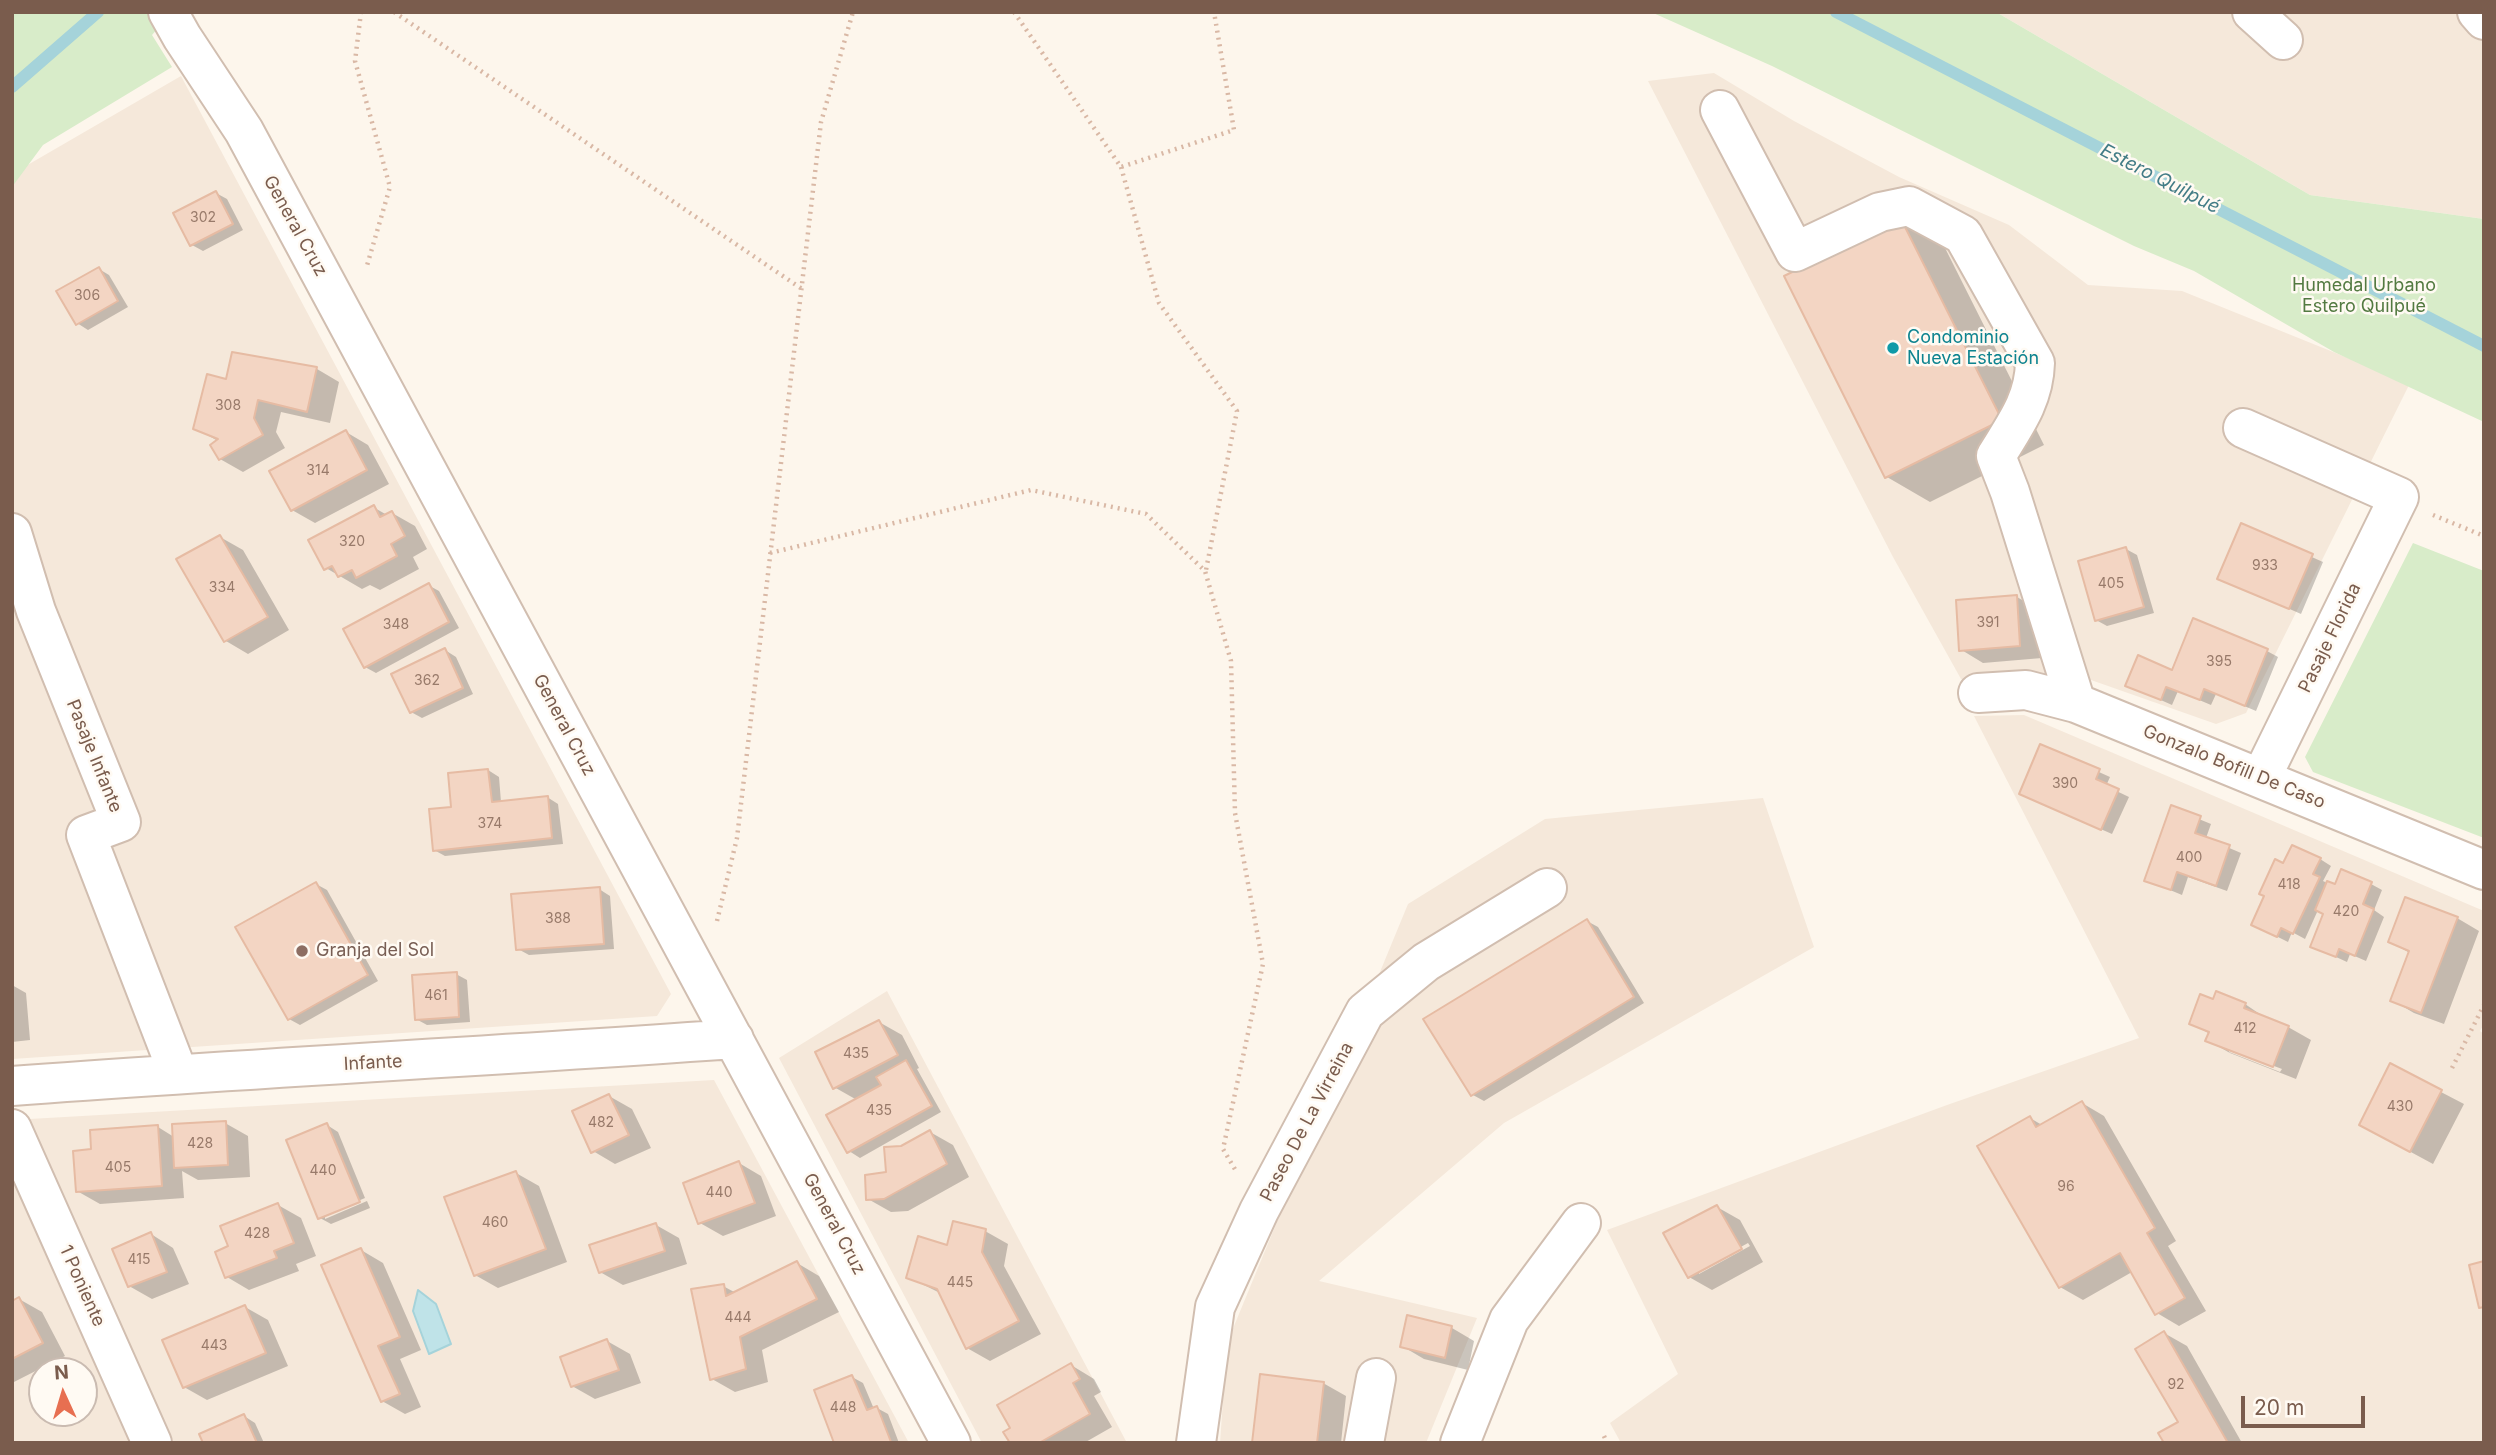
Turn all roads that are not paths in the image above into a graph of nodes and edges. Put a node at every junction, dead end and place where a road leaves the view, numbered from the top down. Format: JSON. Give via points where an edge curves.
{"nodes":[{"id":1,"x":2252,"y":12,"type":"edge"},
{"id":2,"x":2477,"y":12,"type":"edge"},
{"id":3,"x":2484,"y":19,"type":"edge"},
{"id":4,"x":175,"y":25,"type":"edge"},
{"id":5,"x":2283,"y":40,"type":"dead end"},
{"id":6,"x":1720,"y":110,"type":"dead end"},
{"id":7,"x":2243,"y":428,"type":"dead end"},
{"id":8,"x":12,"y":533,"type":"edge"},
{"id":9,"x":1978,"y":693,"type":"dead end"},
{"id":10,"x":2077,"y":702,"type":"junction"},
{"id":11,"x":2261,"y":778,"type":"junction"},
{"id":12,"x":2484,"y":870,"type":"edge"},
{"id":13,"x":1547,"y":888,"type":"dead end"},
{"id":14,"x":734,"y":1039,"type":"junction"},
{"id":15,"x":178,"y":1073,"type":"junction"},
{"id":16,"x":12,"y":1086,"type":"edge"},
{"id":17,"x":12,"y":1129,"type":"edge"},
{"id":18,"x":1580,"y":1223,"type":"dead end"},
{"id":19,"x":1376,"y":1378,"type":"dead end"},
{"id":20,"x":152,"y":1443,"type":"edge"},
{"id":21,"x":951,"y":1443,"type":"edge"},
{"id":22,"x":1196,"y":1443,"type":"edge"},
{"id":23,"x":1364,"y":1443,"type":"edge"},
{"id":24,"x":1460,"y":1443,"type":"edge"}],
"edges":[{"from":1,"to":5,"type":"street"},
{"from":2,"to":3,"type":"street"},
{"from":4,"to":14,"type":"street","name":"General Cruz","via":[[244,131]]},
{"from":6,"to":10,"type":"street","via":[[1796,252],[1880,212],[1909,206],[1963,235],[2035,363],[2034,384],[2022,414],[1996,456]]},
{"from":7,"to":11,"type":"street","name":"Pasaje Florida","via":[[2399,497]]},
{"from":8,"to":15,"type":"street","name":"Pasaje Infante","via":[[36,611],[121,822],[86,835]]},
{"from":9,"to":10,"type":"street","name":"Gonzalo Bofill De Caso","via":[[2026,690]]},
{"from":10,"to":11,"type":"street","name":"Gonzalo Bofill De Caso"},
{"from":11,"to":12,"type":"street","name":"Gonzalo Bofill De Caso"},
{"from":13,"to":22,"type":"street","name":"Paseo De La Virreina","via":[[1426,962],[1365,1012],[1259,1211],[1215,1307]]},
{"from":14,"to":15,"type":"street","name":"Infante"},
{"from":14,"to":21,"type":"street","name":"General Cruz"},
{"from":15,"to":16,"type":"street","name":"Infante"},
{"from":17,"to":20,"type":"street","name":"1 Poniente"},
{"from":18,"to":24,"type":"street","via":[[1509,1320]]},
{"from":19,"to":23,"type":"street"}]}
